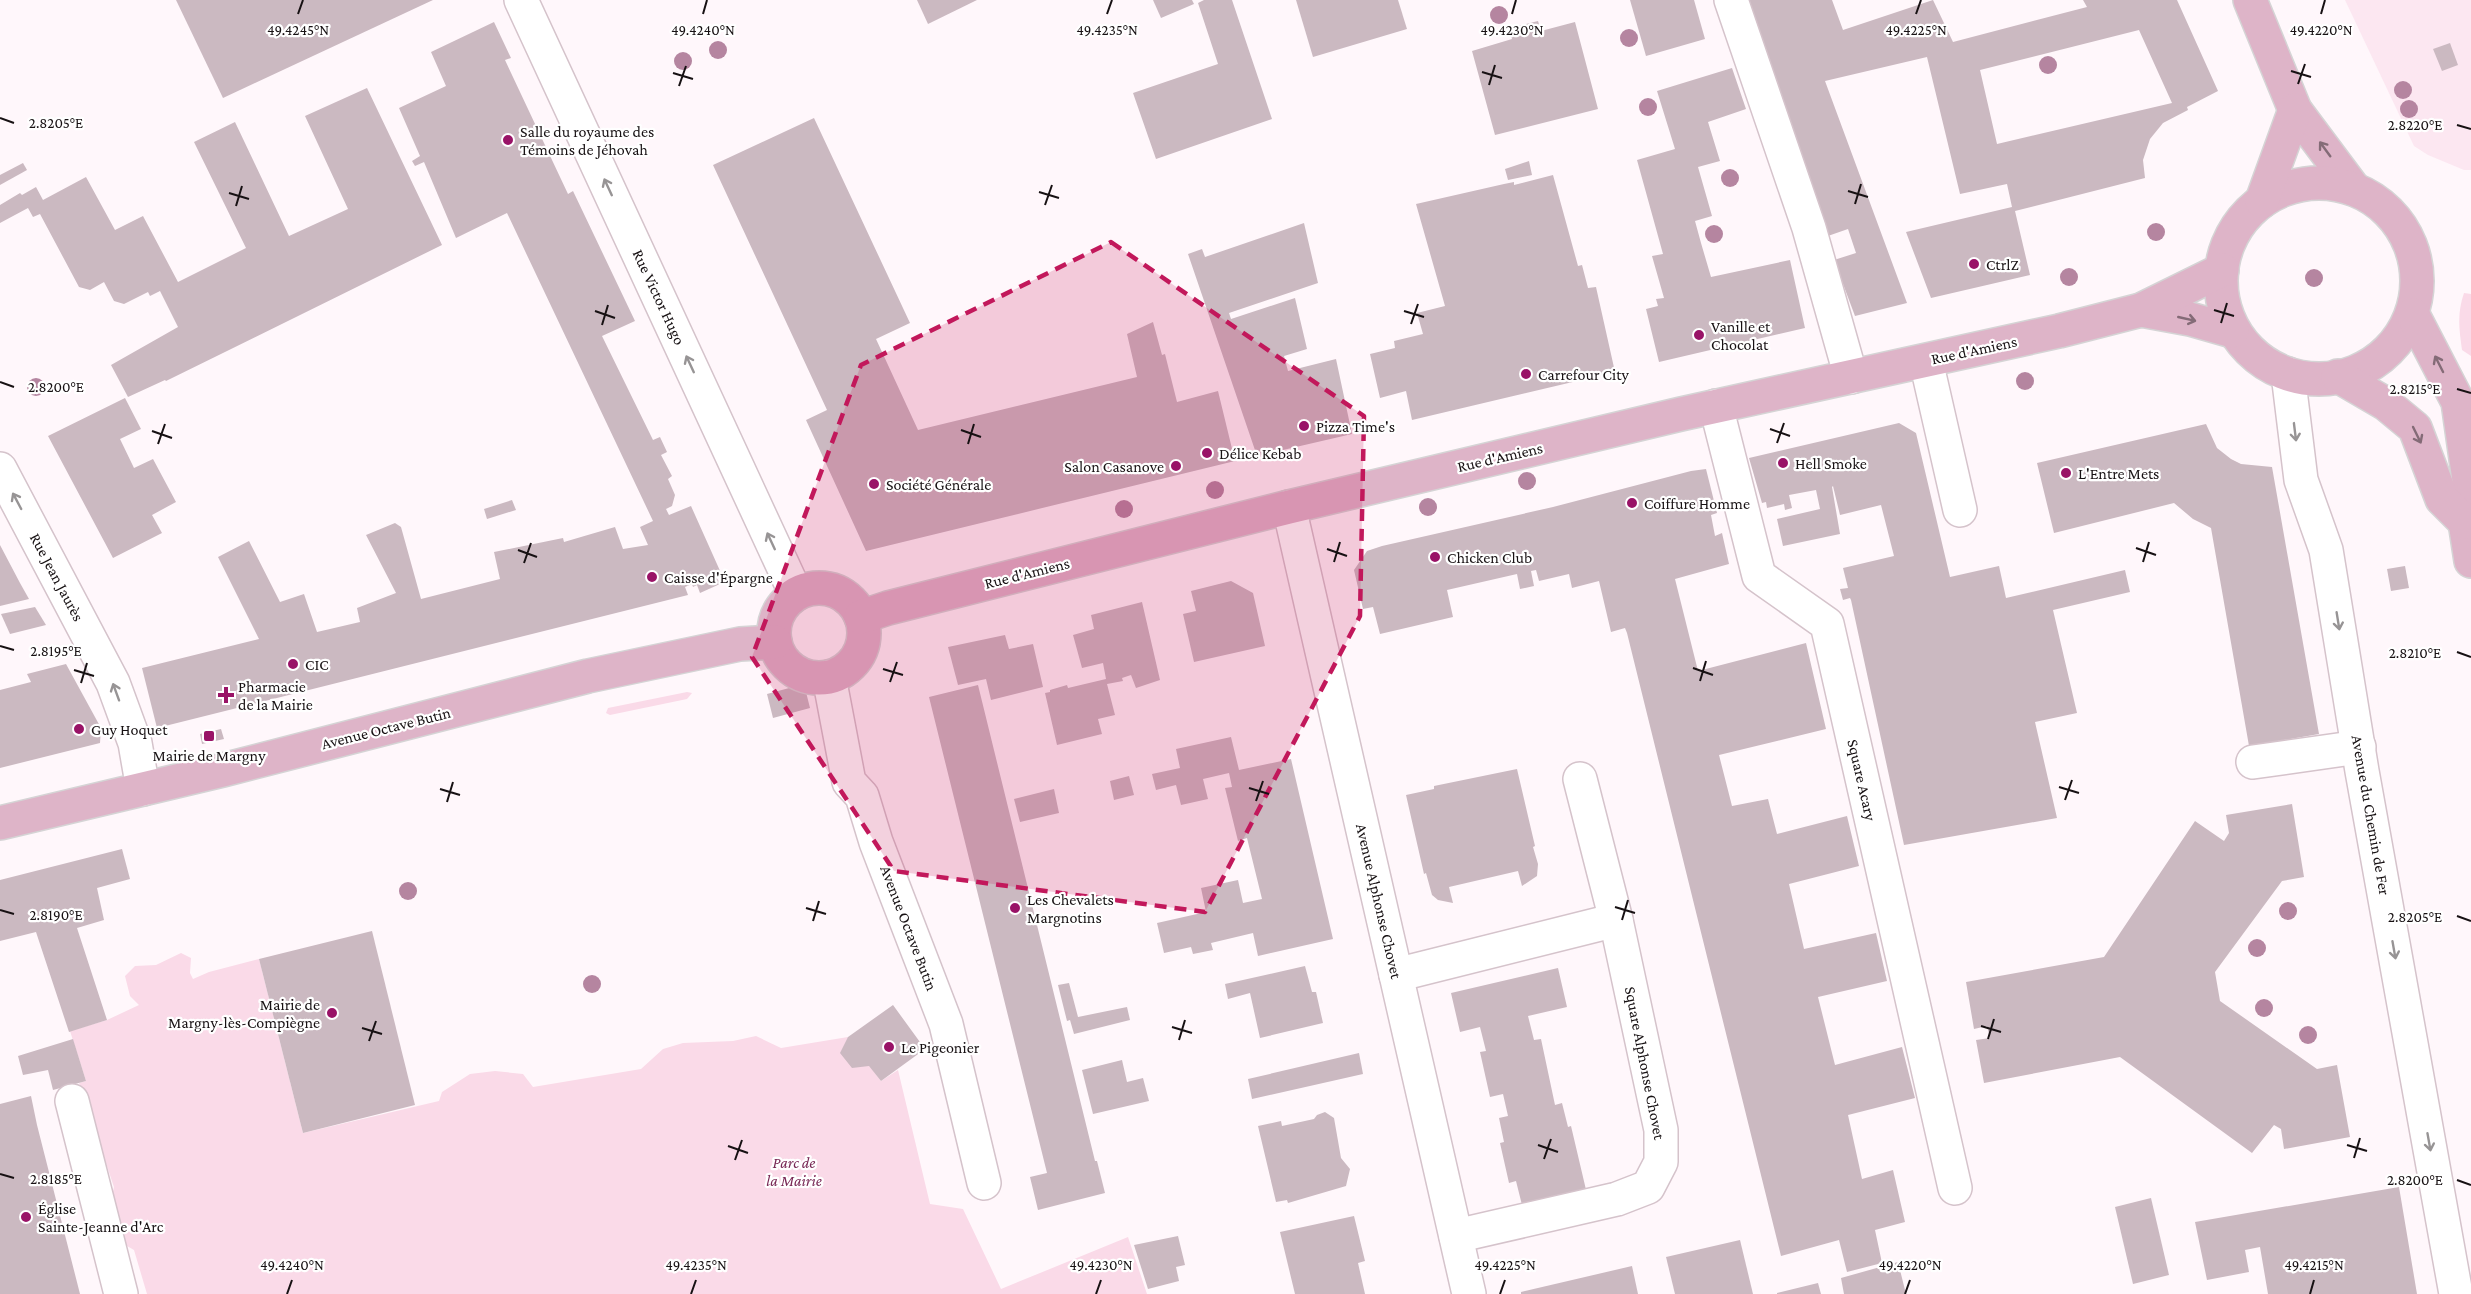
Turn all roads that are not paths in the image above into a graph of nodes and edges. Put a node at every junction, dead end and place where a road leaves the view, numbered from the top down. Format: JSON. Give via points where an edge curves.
{"nodes":[{"id":1,"x":521,"y":0,"type":"edge"},
{"id":2,"x":1731,"y":0,"type":"edge"},
{"id":3,"x":2250,"y":0,"type":"edge"},
{"id":4,"x":2295,"y":110,"type":"junction"},
{"id":5,"x":2354,"y":189,"type":"junction"},
{"id":6,"x":2262,"y":201,"type":"junction"},
{"id":7,"x":2222,"y":270,"type":"junction"},
{"id":8,"x":2141,"y":310,"type":"junction"},
{"id":9,"x":2413,"y":315,"type":"junction"},
{"id":10,"x":2232,"y":331,"type":"junction"},
{"id":11,"x":1926,"y":361,"type":"junction"},
{"id":12,"x":2288,"y":374,"type":"junction"},
{"id":13,"x":1851,"y":376,"type":"junction"},
{"id":14,"x":2338,"y":376,"type":"junction"},
{"id":15,"x":1716,"y":406,"type":"junction"},
{"id":16,"x":0,"y":469,"type":"edge"},
{"id":17,"x":1289,"y":507,"type":"junction"},
{"id":18,"x":1960,"y":510,"type":"dead end"},
{"id":19,"x":2465,"y":522,"type":"junction"},
{"id":20,"x":2471,"y":561,"type":"edge"},
{"id":21,"x":796,"y":594,"type":"junction"},
{"id":22,"x":861,"y":617,"type":"junction"},
{"id":23,"x":775,"y":642,"type":"junction"},
{"id":24,"x":829,"y":677,"type":"junction"},
{"id":25,"x":2359,"y":747,"type":"junction"},
{"id":26,"x":2253,"y":762,"type":"dead end"},
{"id":27,"x":1581,"y":779,"type":"dead end"},
{"id":28,"x":143,"y":789,"type":"junction"},
{"id":29,"x":0,"y":824,"type":"edge"},
{"id":30,"x":1616,"y":920,"type":"junction"},
{"id":31,"x":1396,"y":975,"type":"junction"},
{"id":32,"x":72,"y":1101,"type":"dead end"},
{"id":33,"x":984,"y":1184,"type":"dead end"},
{"id":34,"x":1955,"y":1188,"type":"dead end"},
{"id":35,"x":1456,"y":1236,"type":"junction"},
{"id":36,"x":121,"y":1294,"type":"edge"},
{"id":37,"x":1469,"y":1294,"type":"edge"},
{"id":38,"x":2456,"y":1294,"type":"edge"}],
"edges":[{"from":21,"to":1,"type":"street","name":"Rue Victor Hugo","one_way":true},
{"from":2,"to":13,"type":"street","via":[[1809,228]]},
{"from":3,"to":4,"type":"main road"},
{"from":5,"to":4,"type":"main road","one_way":true},
{"from":4,"to":6,"type":"main road"},
{"from":5,"to":6,"type":"main road","via":[[2331,183],[2306,183],[2283,189]]},
{"from":5,"to":9,"type":"main road","via":[[2381,205],[2402,228],[2414,258],[2417,292]]},
{"from":6,"to":7,"type":"main road","via":[[2234,231]]},
{"from":7,"to":8,"type":"main road","name":"Rue d'Amiens"},
{"from":7,"to":10,"type":"main road","via":[[2221,303]]},
{"from":8,"to":10,"type":"main road","name":"Rue d'Amiens","one_way":true},
{"from":8,"to":11,"type":"main road","name":"Rue d'Amiens"},
{"from":9,"to":14,"type":"main road","via":[[2387,352],[2357,372]]},
{"from":19,"to":9,"type":"main road","one_way":true,"via":[[2470,487],[2458,402]]},
{"from":10,"to":12,"type":"main road","via":[[2251,353]]},
{"from":11,"to":13,"type":"main road","name":"Rue d'Amiens"},
{"from":11,"to":18,"type":"street"},
{"from":12,"to":14,"type":"main road"},
{"from":12,"to":25,"type":"street","name":"Avenue du Chemin de Fer","one_way":true,"via":[[2301,480],[2326,550]]},
{"from":13,"to":15,"type":"main road","name":"Rue d'Amiens"},
{"from":14,"to":19,"type":"main road","one_way":true,"via":[[2386,404],[2415,428],[2442,499]]},
{"from":15,"to":17,"type":"main road","name":"Rue d'Amiens"},
{"from":15,"to":34,"type":"street","name":"Square Acary","via":[[1759,576],[1827,624]]},
{"from":28,"to":16,"type":"street","name":"Rue Jean Jaurès","one_way":true,"via":[[135,743],[113,683]]},
{"from":17,"to":22,"type":"main road","name":"Rue d'Amiens"},
{"from":17,"to":31,"type":"street","name":"Avenue Alphonse Chovet"},
{"from":19,"to":20,"type":"main road"},
{"from":21,"to":22,"type":"main road","via":[[826,588],[854,603]]},
{"from":21,"to":23,"type":"main road","via":[[783,607],[775,624]]},
{"from":22,"to":24,"type":"main road","via":[[864,636],[859,655],[846,669]]},
{"from":23,"to":24,"type":"main road","via":[[794,671],[811,678]]},
{"from":23,"to":28,"type":"main road","name":"Avenue Octave Butin","via":[[740,644],[588,676]]},
{"from":24,"to":33,"type":"street","name":"Avenue Octave Butin","via":[[849,782],[862,796],[946,1024]]},
{"from":25,"to":26,"type":"street"},
{"from":25,"to":38,"type":"street","name":"Avenue du Chemin de Fer","one_way":true},
{"from":27,"to":30,"type":"street","name":"Square Alphonse Chovet"},
{"from":28,"to":29,"type":"main road","name":"Avenue Octave Butin"},
{"from":30,"to":31,"type":"street"},
{"from":30,"to":35,"type":"street","name":"Square Alphonse Chovet","via":[[1660,1130],[1661,1162],[1648,1187],[1617,1199]]},
{"from":31,"to":35,"type":"street","name":"Avenue Alphonse Chovet"},
{"from":32,"to":36,"type":"street"},
{"from":35,"to":37,"type":"street","name":"Avenue Alphonse Chovet"}]}
